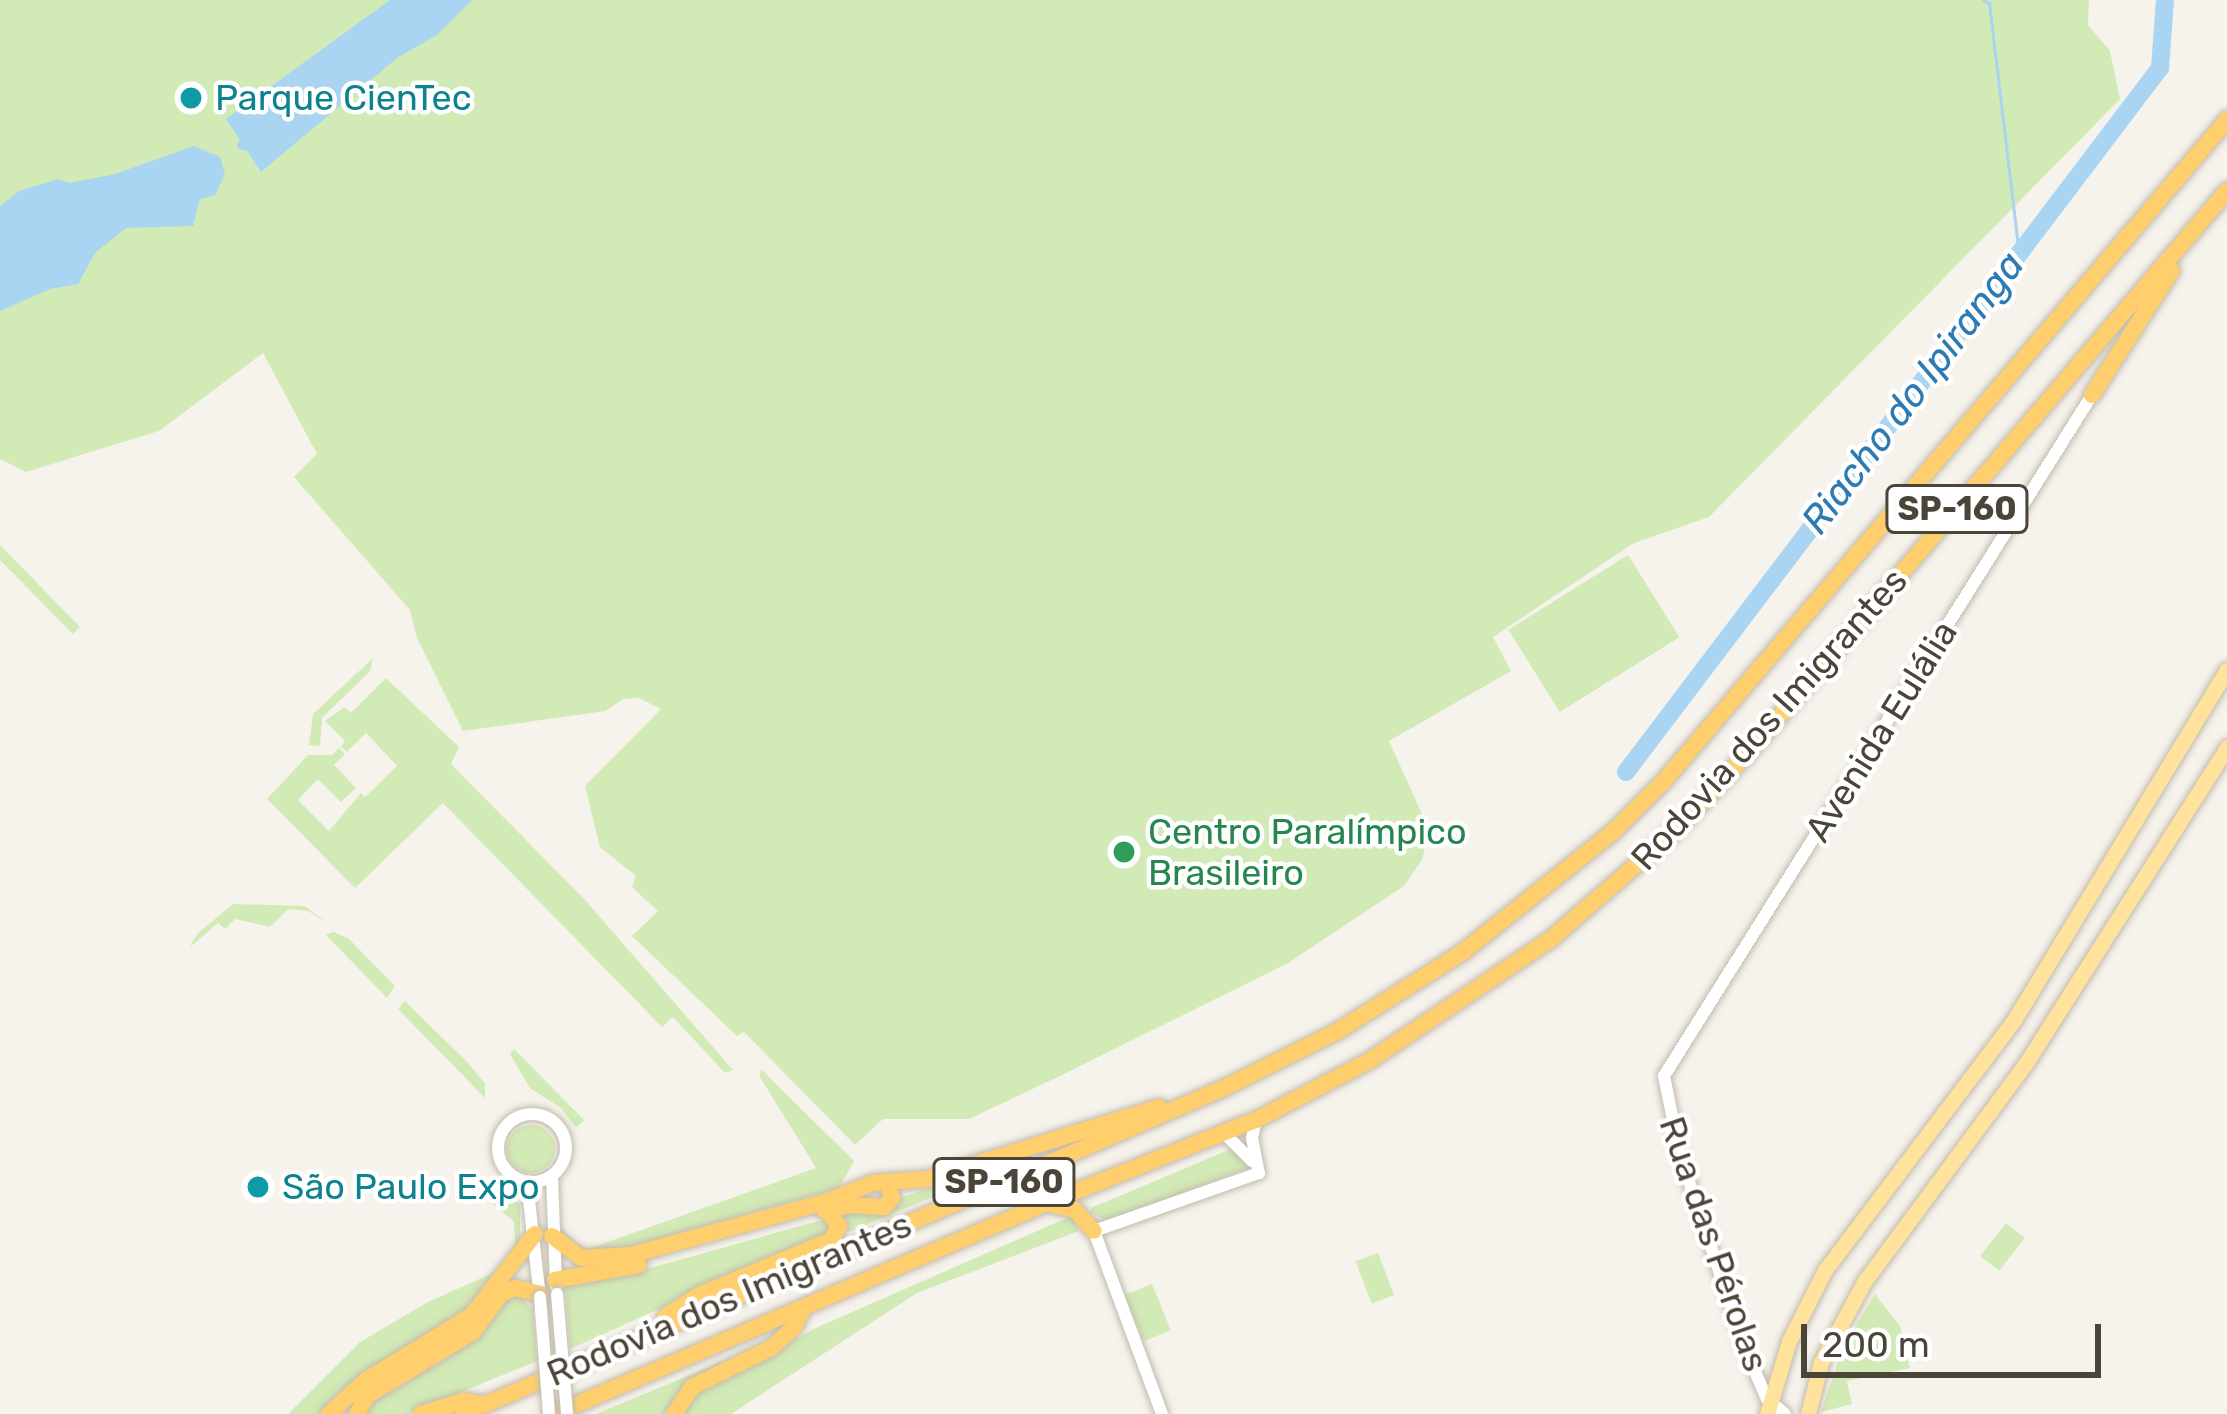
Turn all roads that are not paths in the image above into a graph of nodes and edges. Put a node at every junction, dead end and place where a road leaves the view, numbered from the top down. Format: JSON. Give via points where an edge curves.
{"nodes":[{"id":1,"x":2227,"y":120,"type":"edge"},
{"id":2,"x":2227,"y":191,"type":"edge"},
{"id":3,"x":2208,"y":213,"type":"junction"},
{"id":4,"x":2092,"y":395,"type":"joint"},
{"id":5,"x":2227,"y":670,"type":"edge"},
{"id":6,"x":2227,"y":747,"type":"edge"},
{"id":7,"x":1669,"y":1066,"type":"joint"},
{"id":8,"x":1224,"y":1088,"type":"junction"},
{"id":9,"x":1256,"y":1120,"type":"junction"},
{"id":10,"x":1224,"y":1133,"type":"junction"},
{"id":11,"x":1258,"y":1173,"type":"junction"},
{"id":12,"x":552,"y":1176,"type":"junction"},
{"id":13,"x":527,"y":1182,"type":"junction"},
{"id":14,"x":887,"y":1182,"type":"junction"},
{"id":15,"x":551,"y":1199,"type":"junction"},
{"id":16,"x":532,"y":1201,"type":"junction"},
{"id":17,"x":1047,"y":1203,"type":"junction"},
{"id":18,"x":827,"y":1210,"type":"junction"},
{"id":19,"x":1094,"y":1231,"type":"junction"},
{"id":20,"x":544,"y":1235,"type":"junction"},
{"id":21,"x":571,"y":1255,"type":"junction"},
{"id":22,"x":552,"y":1288,"type":"junction"},
{"id":23,"x":802,"y":1311,"type":"junction"},
{"id":24,"x":649,"y":1332,"type":"junction"},
{"id":25,"x":484,"y":1404,"type":"junction"},
{"id":26,"x":1767,"y":1407,"type":"edge"},
{"id":27,"x":329,"y":1414,"type":"edge"},
{"id":28,"x":357,"y":1414,"type":"edge"},
{"id":29,"x":422,"y":1414,"type":"edge"},
{"id":30,"x":463,"y":1414,"type":"edge"},
{"id":31,"x":552,"y":1414,"type":"edge"},
{"id":32,"x":567,"y":1414,"type":"edge"},
{"id":33,"x":674,"y":1414,"type":"edge"},
{"id":34,"x":1162,"y":1414,"type":"edge"},
{"id":35,"x":1785,"y":1414,"type":"edge"},
{"id":36,"x":1808,"y":1414,"type":"edge"}],
"edges":[{"from":1,"to":8,"type":"highway","name":"Rodovia dos Imigrantes","number":"SP-160","via":[[1758,677],[1612,832],[1462,952],[1338,1031]]},
{"from":2,"to":3,"type":"highway","name":"Rodovia dos Imigrantes","number":"SP-160"},
{"from":3,"to":4,"type":"highway"},
{"from":3,"to":9,"type":"highway","name":"Rodovia dos Imigrantes","number":"SP-160","via":[[1672,834],[1476,993]]},
{"from":4,"to":7,"type":"street","name":"Avenida Eulália"},
{"from":5,"to":26,"type":"main road","via":[[2014,1020],[1825,1270]]},
{"from":6,"to":36,"type":"main road","via":[[2026,1063],[1864,1282],[1821,1362]]},
{"from":7,"to":26,"type":"street","name":"Rua das Pérolas","via":[[1663,1087],[1680,1155]]},
{"from":8,"to":14,"type":"highway","via":[[927,1179]]},
{"from":8,"to":24,"type":"highway","name":"Rodovia dos Imigrantes","number":"SP-160"},
{"from":9,"to":10,"type":"highway","name":"Rodovia dos Imigrantes","number":"SP-160"},
{"from":9,"to":11,"type":"street"},
{"from":10,"to":11,"type":"street"},
{"from":10,"to":17,"type":"highway","name":"Rodovia dos Imigrantes","number":"SP-160"},
{"from":11,"to":19,"type":"street"},
{"from":12,"to":13,"type":"street"},
{"from":12,"to":13,"type":"street","via":[[565,1157],[563,1135],[548,1118],[526,1115],[507,1125],[498,1149],[507,1171]]},
{"from":12,"to":15,"type":"street"},
{"from":13,"to":16,"type":"street"},
{"from":14,"to":18,"type":"highway","via":[[892,1198],[884,1207]]},
{"from":14,"to":21,"type":"highway","via":[[631,1255]]},
{"from":15,"to":16,"type":"street"},
{"from":15,"to":20,"type":"street"},
{"from":16,"to":20,"type":"street"},
{"from":17,"to":19,"type":"highway","via":[[1075,1210]]},
{"from":17,"to":23,"type":"highway","name":"Rodovia dos Imigrantes","number":"SP-160"},
{"from":18,"to":22,"type":"highway"},
{"from":18,"to":24,"type":"highway","via":[[839,1226],[831,1240],[697,1296]]},
{"from":19,"to":34,"type":"street"},
{"from":20,"to":21,"type":"highway"},
{"from":20,"to":22,"type":"street"},
{"from":20,"to":22,"type":"street"},
{"from":20,"to":27,"type":"highway","via":[[471,1316],[353,1389]]},
{"from":21,"to":22,"type":"highway"},
{"from":22,"to":28,"type":"highway","via":[[501,1294],[472,1332],[367,1396]]},
{"from":22,"to":31,"type":"street","bridge":true},
{"from":22,"to":32,"type":"street","bridge":true},
{"from":23,"to":31,"type":"highway","name":"Rodovia dos Imigrantes","number":"SP-160"},
{"from":23,"to":33,"type":"highway","via":[[771,1348],[692,1387]]},
{"from":24,"to":25,"type":"highway","name":"Rodovia dos Imigrantes","number":"SP-160"},
{"from":25,"to":29,"type":"highway","via":[[463,1401]]},
{"from":25,"to":30,"type":"highway","name":"Rodovia dos Imigrantes","number":"SP-160"},
{"from":26,"to":35,"type":"street","name":"Rua das Pérolas"}]}
